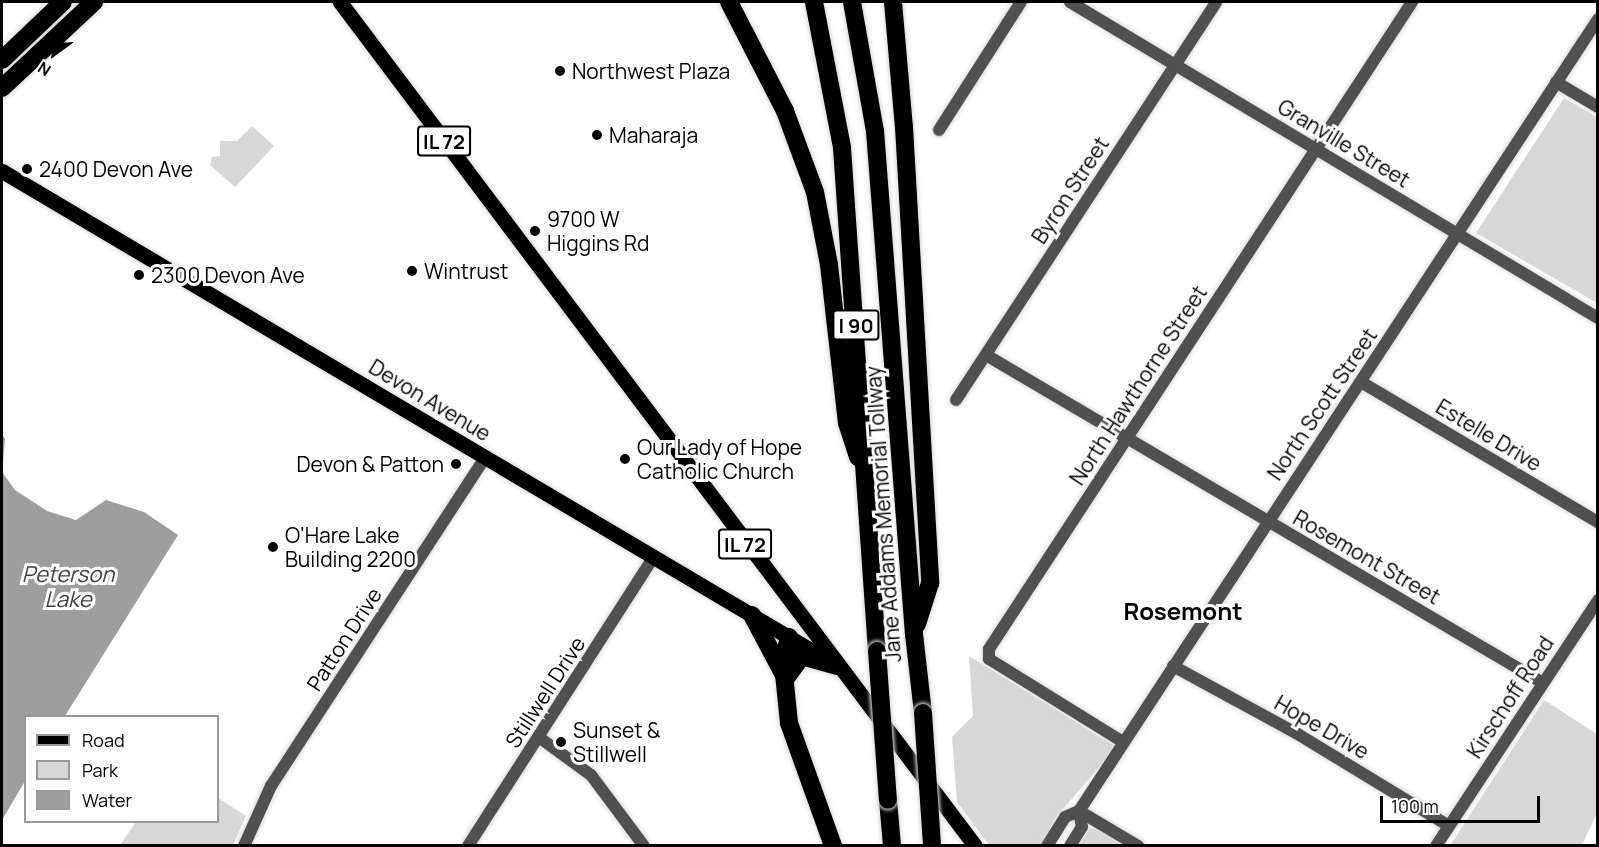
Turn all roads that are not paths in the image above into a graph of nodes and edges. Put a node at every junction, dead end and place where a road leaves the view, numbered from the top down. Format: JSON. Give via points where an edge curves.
{"nodes":[{"id":1,"x":63,"y":2,"type":"edge"},
{"id":2,"x":94,"y":2,"type":"edge"},
{"id":3,"x":340,"y":2,"type":"edge"},
{"id":4,"x":716,"y":2,"type":"edge"},
{"id":5,"x":729,"y":2,"type":"edge"},
{"id":6,"x":814,"y":2,"type":"edge"},
{"id":7,"x":852,"y":2,"type":"edge"},
{"id":8,"x":893,"y":2,"type":"edge"},
{"id":9,"x":1021,"y":2,"type":"edge"},
{"id":10,"x":1070,"y":2,"type":"edge"},
{"id":11,"x":1216,"y":2,"type":"edge"},
{"id":12,"x":1412,"y":2,"type":"edge"},
{"id":13,"x":1598,"y":19,"type":"edge"},
{"id":14,"x":2,"y":60,"type":"edge"},
{"id":15,"x":1175,"y":64,"type":"junction"},
{"id":16,"x":769,"y":78,"type":"junction"},
{"id":17,"x":1556,"y":82,"type":"junction"},
{"id":18,"x":2,"y":88,"type":"edge"},
{"id":19,"x":1598,"y":107,"type":"edge"},
{"id":20,"x":939,"y":130,"type":"dead end"},
{"id":21,"x":1315,"y":148,"type":"junction"},
{"id":22,"x":2,"y":171,"type":"edge"},
{"id":23,"x":1458,"y":234,"type":"junction"},
{"id":24,"x":1598,"y":318,"type":"edge"},
{"id":25,"x":986,"y":355,"type":"junction"},
{"id":26,"x":1361,"y":382,"type":"junction"},
{"id":27,"x":956,"y":400,"type":"dead end"},
{"id":28,"x":1126,"y":439,"type":"junction"},
{"id":29,"x":484,"y":458,"type":"junction"},
{"id":30,"x":866,"y":482,"type":"junction"},
{"id":31,"x":1268,"y":522,"type":"junction"},
{"id":32,"x":1598,"y":522,"type":"edge"},
{"id":33,"x":653,"y":558,"type":"junction"},
{"id":34,"x":1598,"y":600,"type":"edge"},
{"id":35,"x":798,"y":614,"type":"junction"},
{"id":36,"x":752,"y":615,"type":"junction"},
{"id":37,"x":914,"y":634,"type":"junction"},
{"id":38,"x":789,"y":637,"type":"junction"},
{"id":39,"x":837,"y":666,"type":"junction"},
{"id":40,"x":1173,"y":666,"type":"junction"},
{"id":41,"x":786,"y":678,"type":"junction"},
{"id":42,"x":1543,"y":683,"type":"junction"},
{"id":43,"x":540,"y":738,"type":"junction"},
{"id":44,"x":1123,"y":742,"type":"junction"},
{"id":45,"x":1079,"y":811,"type":"junction"},
{"id":46,"x":1449,"y":826,"type":"junction"},
{"id":47,"x":244,"y":846,"type":"edge"},
{"id":48,"x":468,"y":846,"type":"edge"},
{"id":49,"x":644,"y":846,"type":"edge"},
{"id":50,"x":832,"y":846,"type":"edge"},
{"id":51,"x":892,"y":846,"type":"edge"},
{"id":52,"x":932,"y":846,"type":"edge"},
{"id":53,"x":975,"y":846,"type":"edge"},
{"id":54,"x":1047,"y":846,"type":"edge"},
{"id":55,"x":1070,"y":846,"type":"edge"},
{"id":56,"x":1138,"y":846,"type":"edge"},
{"id":57,"x":1436,"y":846,"type":"edge"}],
"edges":[{"from":1,"to":14,"type":"highway"},
{"from":2,"to":18,"type":"highway"},
{"from":3,"to":35,"type":"main road","number":"IL 72"},
{"from":4,"to":16,"type":"highway"},
{"from":5,"to":16,"type":"highway"},
{"from":6,"to":30,"type":"highway","name":"Jane Addams Memorial Tollway","number":"I 90","via":[[842,148]]},
{"from":7,"to":37,"type":"highway","name":"Jane Addams Memorial Tollway","number":"I 90","via":[[875,131]]},
{"from":8,"to":37,"type":"highway","via":[[904,127],[930,582]]},
{"from":9,"to":20,"type":"street"},
{"from":10,"to":15,"type":"street","name":"Granville Street"},
{"from":11,"to":15,"type":"street","name":"Byron Street"},
{"from":12,"to":21,"type":"street","name":"North Hawthorne Street"},
{"from":13,"to":17,"type":"street","name":"North Scott Street"},
{"from":15,"to":21,"type":"street","name":"Granville Street"},
{"from":15,"to":25,"type":"street","name":"Byron Street"},
{"from":16,"to":30,"type":"highway","via":[[815,192],[829,265],[847,423]]},
{"from":17,"to":19,"type":"street"},
{"from":17,"to":23,"type":"street","name":"North Scott Street"},
{"from":21,"to":23,"type":"street","name":"Granville Street"},
{"from":21,"to":28,"type":"street","name":"North Hawthorne Street"},
{"from":22,"to":29,"type":"main road","name":"Devon Avenue"},
{"from":23,"to":24,"type":"street","name":"Granville Street"},
{"from":23,"to":26,"type":"street","name":"North Scott Street"},
{"from":25,"to":27,"type":"street","name":"Byron Street"},
{"from":25,"to":28,"type":"street","name":"Rosemont Street"},
{"from":26,"to":31,"type":"street","name":"North Scott Street"},
{"from":26,"to":32,"type":"street","name":"Estelle Drive"},
{"from":28,"to":31,"type":"street","name":"Rosemont Street"},
{"from":28,"to":44,"type":"street","name":"North Hawthorne Street","via":[[989,649],[990,659]]},
{"from":29,"to":33,"type":"main road","name":"Devon Avenue"},
{"from":29,"to":47,"type":"street","name":"Patton Drive","via":[[271,786]]},
{"from":30,"to":51,"type":"highway","name":"Jane Addams Memorial Tollway","number":"I 90","bridge":true},
{"from":31,"to":40,"type":"street","name":"North Scott Street"},
{"from":31,"to":42,"type":"street","name":"Rosemont Street"},
{"from":33,"to":36,"type":"main road","name":"Devon Avenue"},
{"from":33,"to":43,"type":"street","name":"Stillwell Drive"},
{"from":34,"to":42,"type":"street","name":"Kirschoff Road"},
{"from":35,"to":38,"type":"main road"},
{"from":35,"to":39,"type":"main road","number":"IL 72"},
{"from":36,"to":38,"type":"main road","name":"Devon Avenue"},
{"from":36,"to":41,"type":"highway"},
{"from":37,"to":52,"type":"highway","name":"Jane Addams Memorial Tollway","number":"I 90","bridge":true},
{"from":38,"to":39,"type":"main road","name":"Devon Avenue"},
{"from":38,"to":41,"type":"highway","via":[[783,664]]},
{"from":39,"to":41,"type":"highway","via":[[802,656]]},
{"from":39,"to":53,"type":"main road","number":"IL 72"},
{"from":40,"to":44,"type":"street","name":"North Scott Street"},
{"from":40,"to":46,"type":"street","name":"Hope Drive","via":[[1296,733]]},
{"from":41,"to":50,"type":"highway","via":[[789,723],[798,756]]},
{"from":42,"to":46,"type":"street","name":"Kirschoff Road"},
{"from":43,"to":48,"type":"street","name":"Stillwell Drive"},
{"from":43,"to":49,"type":"street","via":[[591,775]]},
{"from":44,"to":45,"type":"street","name":"North Scott Street"},
{"from":45,"to":54,"type":"street","name":"North Scott Street","via":[[1065,817]]},
{"from":45,"to":55,"type":"street","name":"North Scott Street","via":[[1082,827]]},
{"from":45,"to":56,"type":"street"},
{"from":46,"to":57,"type":"street","name":"Kirschoff Road"}]}
